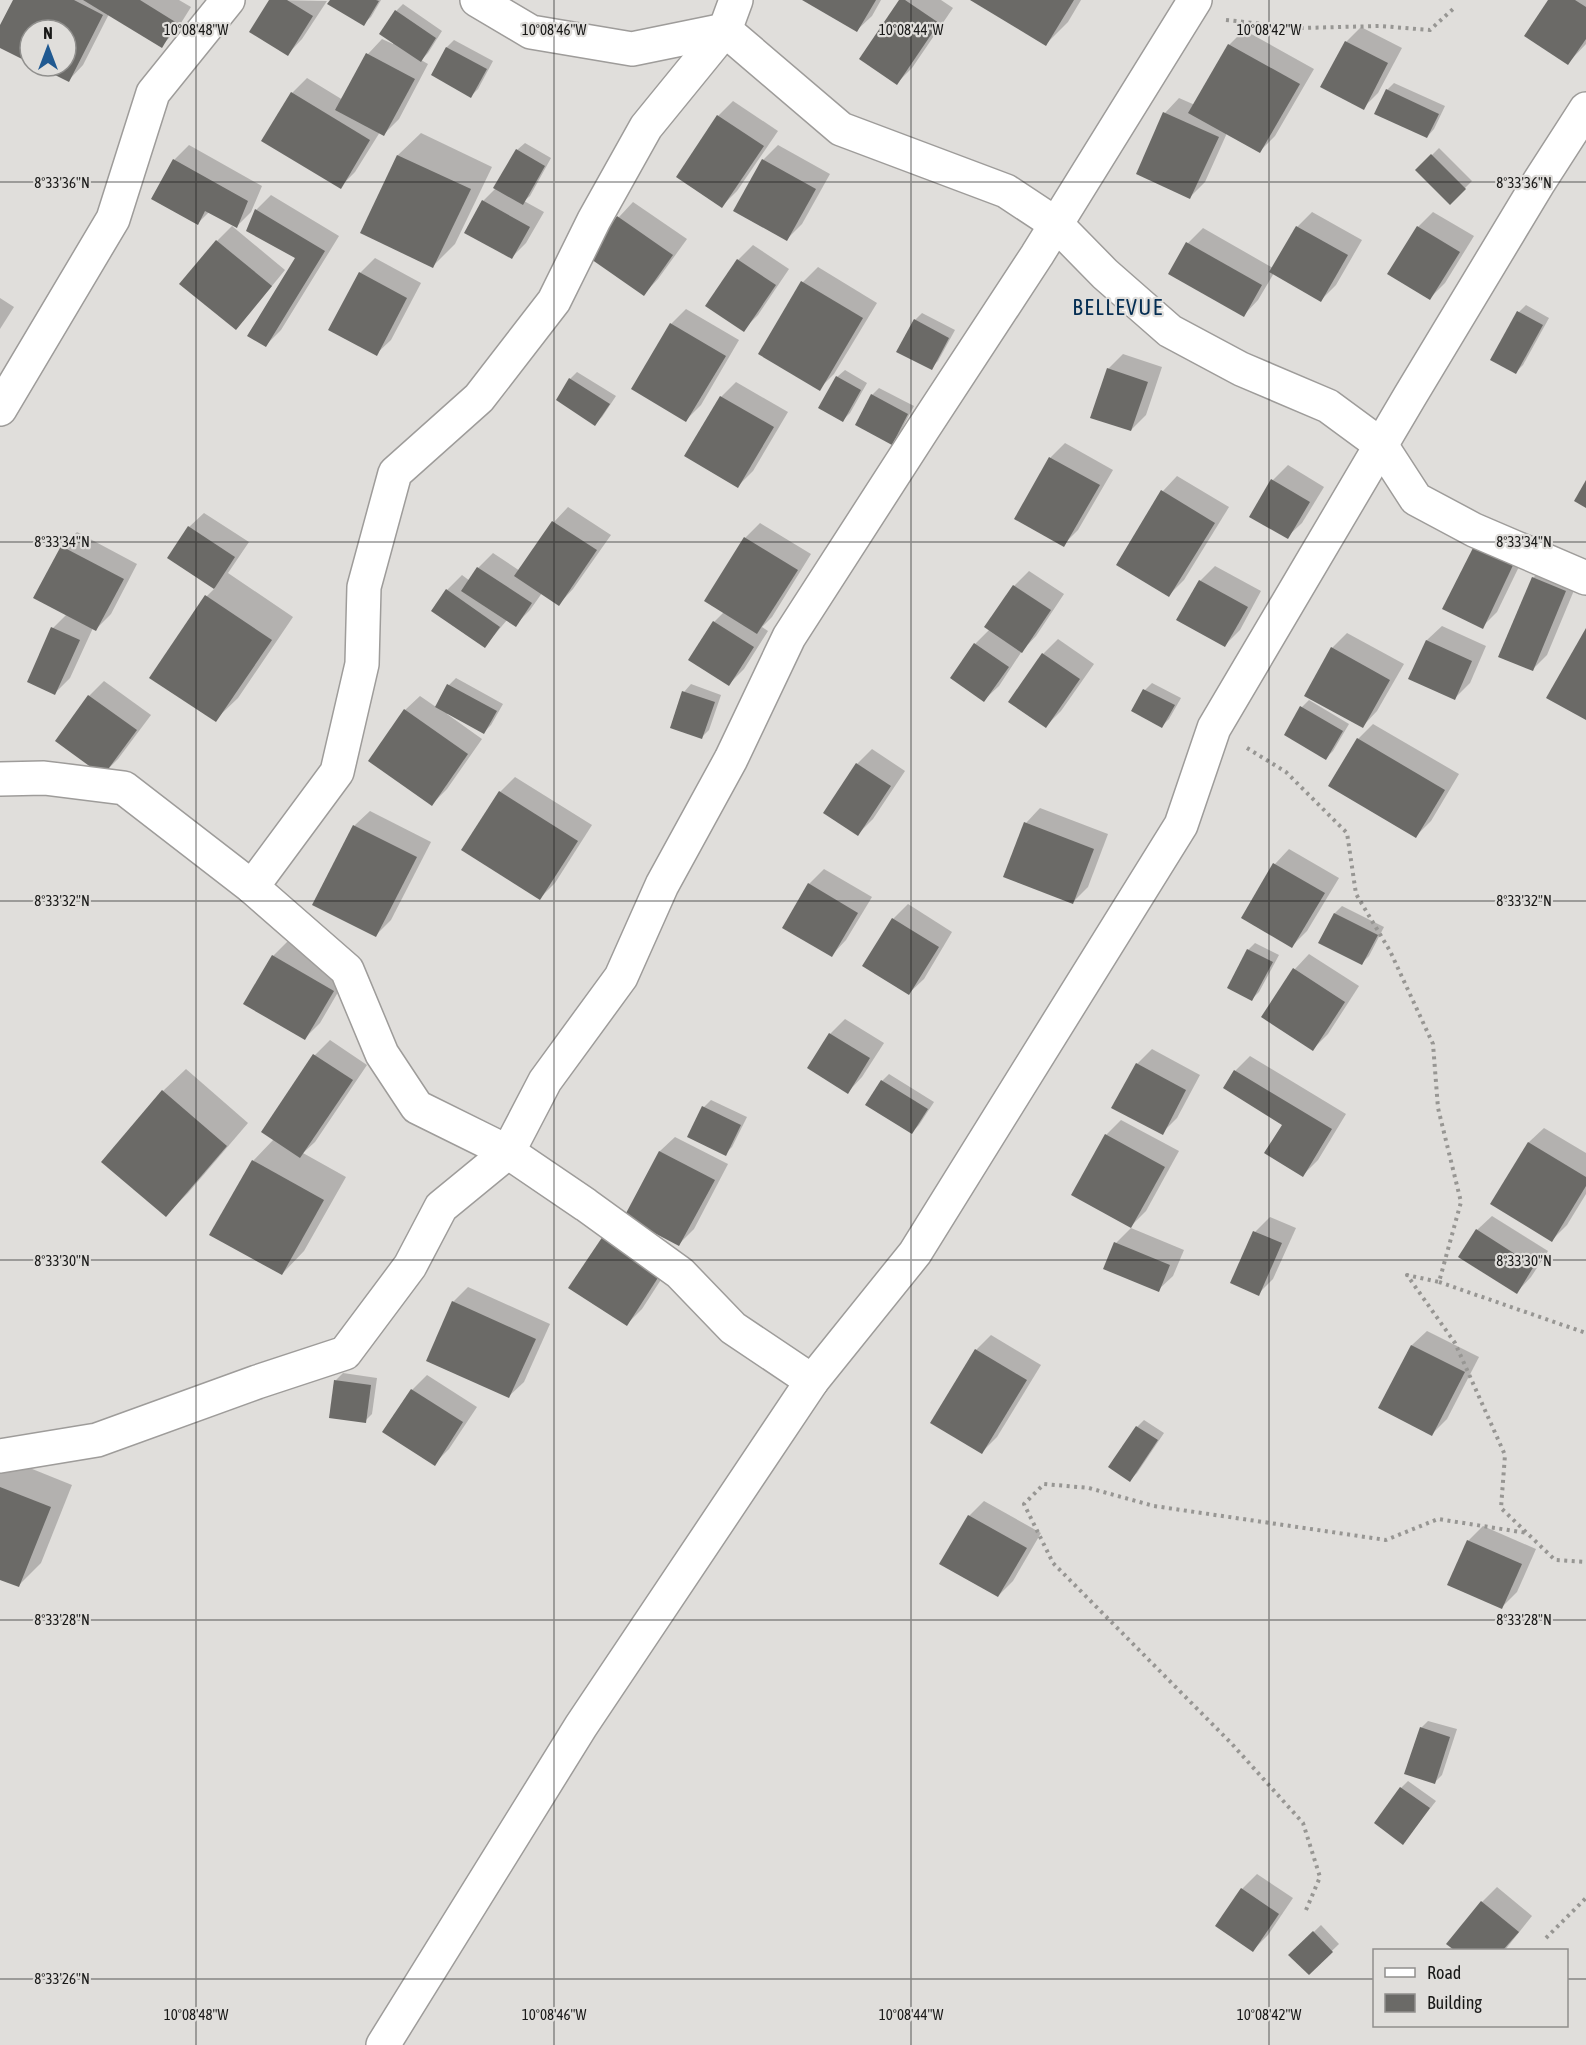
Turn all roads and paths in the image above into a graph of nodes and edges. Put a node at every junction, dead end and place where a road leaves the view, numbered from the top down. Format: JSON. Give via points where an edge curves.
{"nodes":[{"id":1,"x":228,"y":0,"type":"edge"},
{"id":2,"x":477,"y":0,"type":"edge"},
{"id":3,"x":1191,"y":8,"type":"edge"},
{"id":4,"x":1453,"y":9,"type":"dead end"},
{"id":5,"x":731,"y":15,"type":"edge"},
{"id":6,"x":1586,"y":109,"type":"edge"},
{"id":7,"x":1056,"y":224,"type":"junction"},
{"id":8,"x":0,"y":409,"type":"edge"},
{"id":9,"x":1381,"y":445,"type":"junction"},
{"id":10,"x":1586,"y":578,"type":"edge"},
{"id":11,"x":1214,"y":728,"type":"junction"},
{"id":12,"x":0,"y":779,"type":"edge"},
{"id":13,"x":252,"y":887,"type":"junction"},
{"id":14,"x":508,"y":1152,"type":"junction"},
{"id":15,"x":1440,"y":1282,"type":"junction"},
{"id":16,"x":1586,"y":1333,"type":"edge"},
{"id":17,"x":812,"y":1381,"type":"junction"},
{"id":18,"x":0,"y":1456,"type":"edge"},
{"id":19,"x":1528,"y":1533,"type":"junction"},
{"id":20,"x":1586,"y":1562,"type":"edge"},
{"id":21,"x":1586,"y":1898,"type":"edge"},
{"id":22,"x":1306,"y":1910,"type":"dead end"},
{"id":23,"x":1546,"y":1938,"type":"dead end"},
{"id":24,"x":383,"y":2045,"type":"edge"}],
"edges":[{"from":1,"to":8,"type":"street","via":[[153,93],[113,219]]},
{"from":2,"to":5,"type":"street","via":[[531,32],[632,49]]},
{"from":3,"to":4,"type":"path","via":[[1301,28],[1380,26],[1430,30]]},
{"from":3,"to":7,"type":"street"},
{"from":5,"to":7,"type":"street","via":[[841,129],[1006,191]]},
{"from":5,"to":13,"type":"street","via":[[646,127],[554,301],[479,398],[395,473],[364,587],[362,664],[337,772]]},
{"from":6,"to":9,"type":"street"},
{"from":7,"to":9,"type":"street","via":[[1170,331],[1240,369],[1328,406]]},
{"from":7,"to":14,"type":"street","via":[[789,637],[731,759],[662,885],[621,977],[545,1081]]},
{"from":9,"to":10,"type":"street","via":[[1416,499],[1474,530]]},
{"from":9,"to":11,"type":"street"},
{"from":11,"to":15,"type":"path","via":[[1286,772],[1347,833],[1356,894],[1390,951],[1433,1044],[1438,1108],[1461,1202]]},
{"from":11,"to":17,"type":"street","via":[[1181,825],[915,1253]]},
{"from":12,"to":13,"type":"street","via":[[44,778],[124,788]]},
{"from":13,"to":14,"type":"street","via":[[347,970],[382,1054],[417,1107]]},
{"from":14,"to":17,"type":"street","via":[[680,1273],[733,1328]]},
{"from":14,"to":18,"type":"street","via":[[441,1208],[410,1266],[345,1353],[97,1440]]},
{"from":15,"to":16,"type":"path"},
{"from":15,"to":19,"type":"path","via":[[1407,1275],[1455,1343],[1504,1455],[1501,1508]]},
{"from":17,"to":24,"type":"street","via":[[581,1726]]},
{"from":19,"to":20,"type":"path","via":[[1555,1560]]},
{"from":19,"to":22,"type":"path","via":[[1438,1519],[1386,1540],[1154,1506],[1089,1488],[1044,1484],[1024,1504],[1053,1563],[1303,1822],[1320,1877]]},
{"from":21,"to":23,"type":"path"}]}
